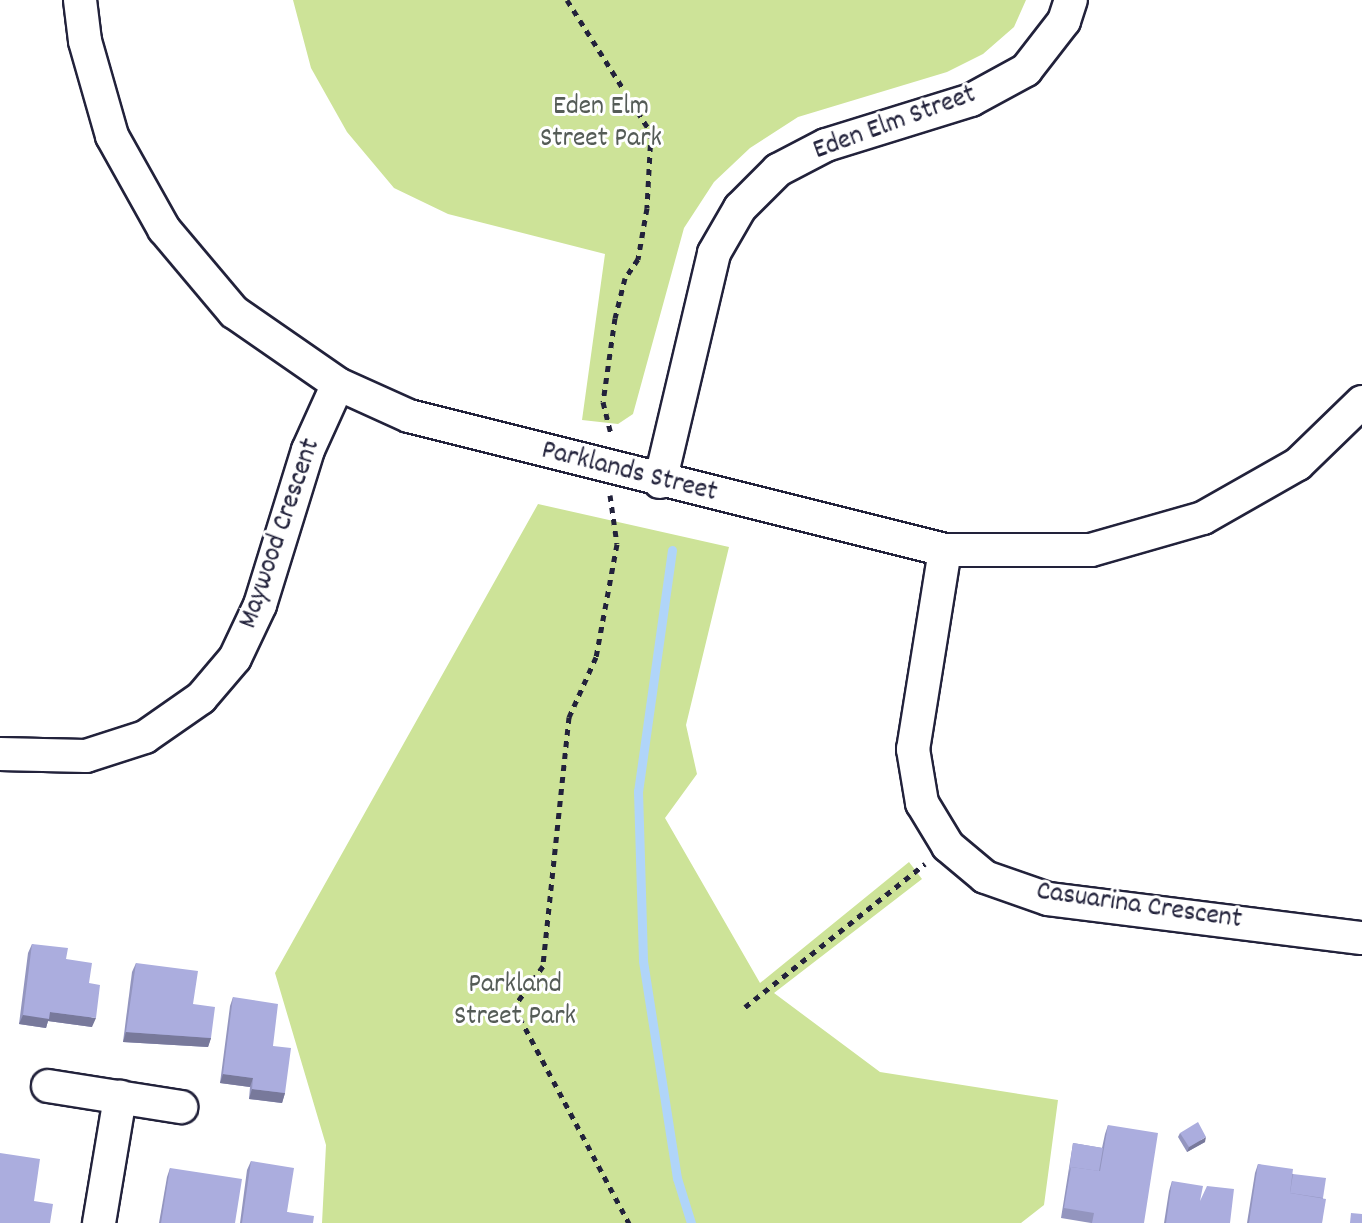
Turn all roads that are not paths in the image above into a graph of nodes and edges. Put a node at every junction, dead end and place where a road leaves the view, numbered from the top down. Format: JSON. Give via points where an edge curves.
{"nodes":[{"id":1,"x":80,"y":0,"type":"edge"},
{"id":2,"x":1071,"y":0,"type":"edge"},
{"id":3,"x":338,"y":384,"type":"junction"},
{"id":4,"x":1362,"y":402,"type":"edge"},
{"id":5,"x":660,"y":482,"type":"junction"},
{"id":6,"x":945,"y":550,"type":"junction"},
{"id":7,"x":0,"y":754,"type":"edge"},
{"id":8,"x":1362,"y":938,"type":"edge"},
{"id":9,"x":48,"y":1086,"type":"dead end"},
{"id":10,"x":120,"y":1097,"type":"junction"},
{"id":11,"x":181,"y":1107,"type":"dead end"},
{"id":12,"x":99,"y":1223,"type":"edge"}],
"edges":[{"from":1,"to":3,"type":"street","name":"Parklands Street","via":[[85,41],[112,136],[164,229],[234,312]]},
{"from":2,"to":5,"type":"street","name":"Eden Elm Street","via":[[1064,21],[1026,70],[971,100],[826,145],[778,170],[740,208],[714,253]]},
{"from":3,"to":5,"type":"street","name":"Parklands Street","via":[[409,416]]},
{"from":3,"to":7,"type":"street","name":"Maywood Crescent","via":[[308,450],[260,605],[235,658],[201,698],[145,737],[86,756]]},
{"from":4,"to":6,"type":"street","name":"Parklands Street","via":[[1298,464],[1203,518],[1091,550]]},
{"from":5,"to":6,"type":"street","name":"Parklands Street"},
{"from":6,"to":8,"type":"street","name":"Casuarina Crescent","via":[[913,749],[922,803],[948,846],[985,877],[1048,899]]},
{"from":9,"to":10,"type":"street"},
{"from":10,"to":11,"type":"street"},
{"from":10,"to":12,"type":"street"}]}
